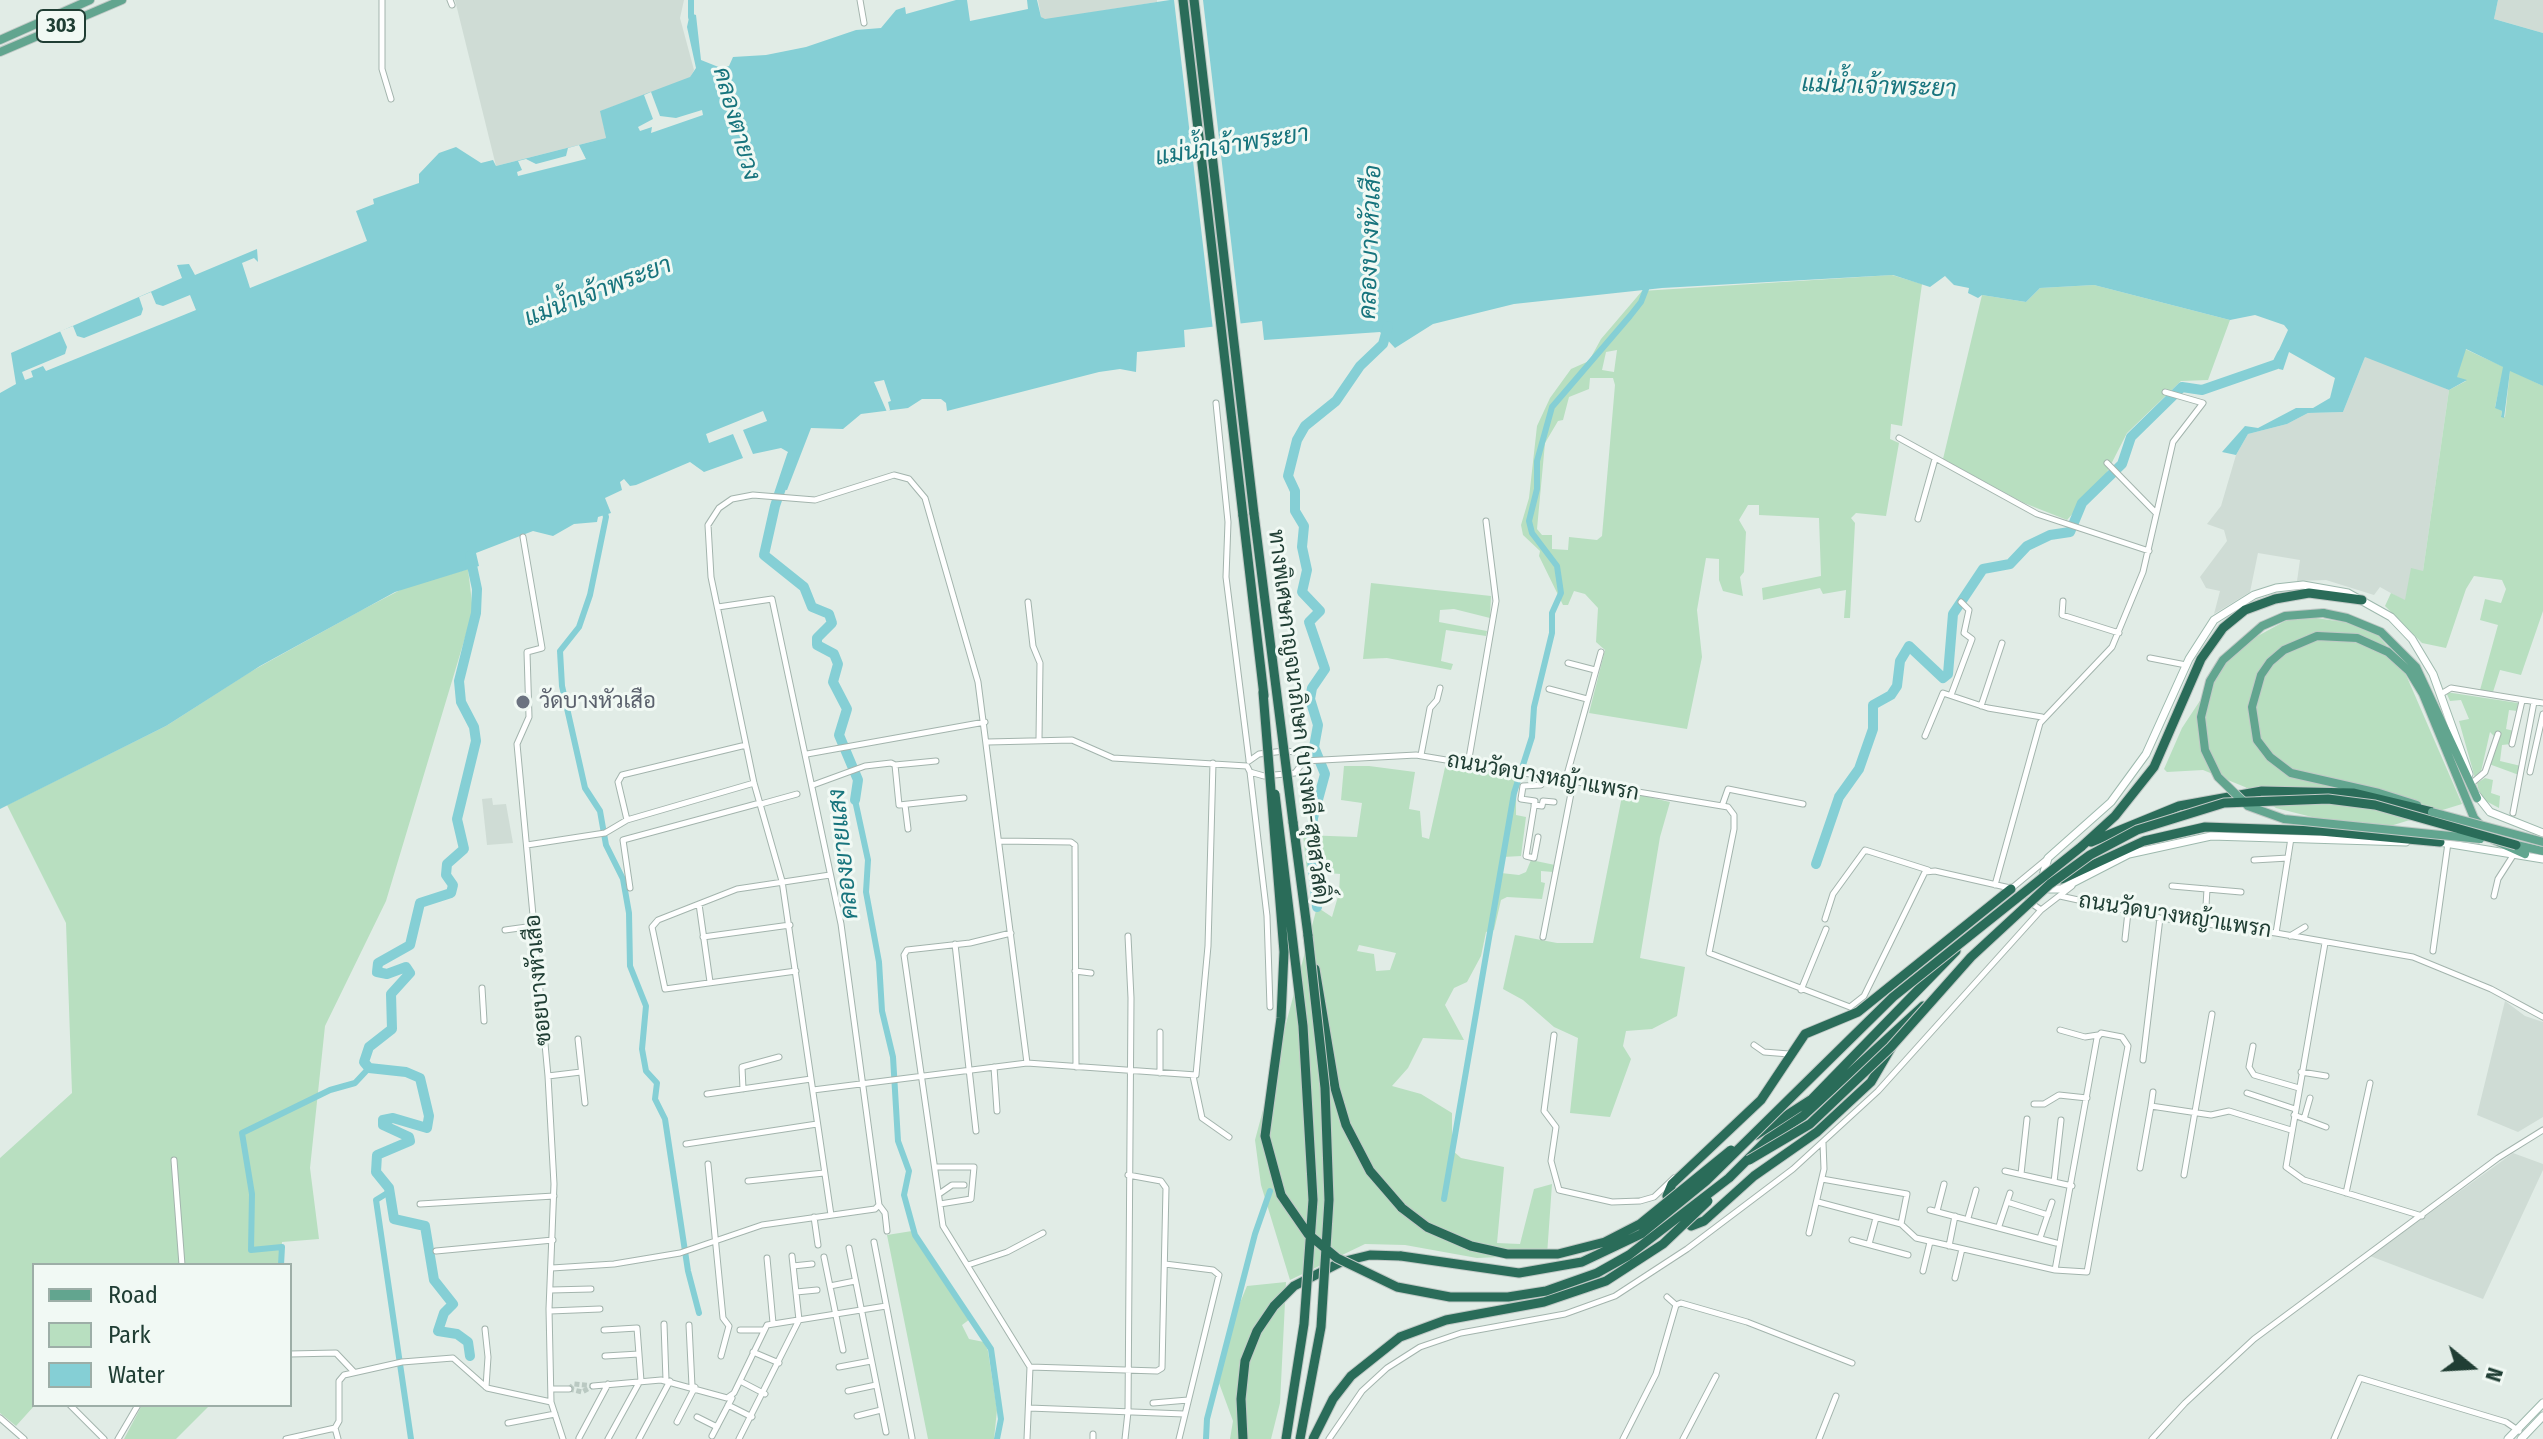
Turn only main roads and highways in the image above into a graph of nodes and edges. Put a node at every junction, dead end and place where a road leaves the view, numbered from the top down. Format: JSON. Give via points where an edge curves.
{"nodes":[{"id":1,"x":90,"y":0,"type":"edge"},
{"id":2,"x":122,"y":0,"type":"edge"},
{"id":3,"x":1183,"y":0,"type":"edge"},
{"id":4,"x":1194,"y":0,"type":"edge"},
{"id":5,"x":0,"y":40,"type":"edge"},
{"id":6,"x":0,"y":52,"type":"edge"},
{"id":7,"x":2362,"y":600,"type":"road end"},
{"id":8,"x":1263,"y":692,"type":"junction"},
{"id":9,"x":2477,"y":798,"type":"road end"},
{"id":10,"x":2432,"y":812,"type":"junction"},
{"id":11,"x":2543,"y":842,"type":"edge"},
{"id":12,"x":2444,"y":843,"type":"road end"},
{"id":13,"x":2081,"y":847,"type":"junction"},
{"id":14,"x":2515,"y":849,"type":"junction"},
{"id":15,"x":2543,"y":851,"type":"edge"},
{"id":16,"x":2525,"y":854,"type":"road end"},
{"id":17,"x":2050,"y":884,"type":"junction"},
{"id":18,"x":2011,"y":889,"type":"road end"},
{"id":19,"x":1308,"y":936,"type":"junction"},
{"id":20,"x":1962,"y":945,"type":"junction"},
{"id":21,"x":1937,"y":993,"type":"junction"},
{"id":22,"x":1891,"y":1047,"type":"junction"},
{"id":23,"x":1746,"y":1140,"type":"junction"},
{"id":24,"x":1749,"y":1160,"type":"junction"},
{"id":25,"x":1729,"y":1178,"type":"junction"},
{"id":26,"x":1243,"y":1439,"type":"edge"},
{"id":27,"x":1286,"y":1439,"type":"edge"},
{"id":28,"x":1300,"y":1439,"type":"edge"},
{"id":29,"x":1313,"y":1439,"type":"edge"}],
"edges":[{"from":1,"to":5,"type":"main road","number":"303"},
{"from":2,"to":6,"type":"main road","number":"303"},
{"from":3,"to":8,"type":"highway","name":"ทางพิเศษกาญจนาภิเษก (บางพลี-สุขสวัสดิ์)","bridge":true},
{"from":4,"to":19,"type":"highway","name":"ทางพิเศษกาญจนาภิเษก (บางพลี-สุขสวัสดิ์)","bridge":true},
{"from":7,"to":13,"type":"highway","via":[[2309,593],[2275,599],[2245,610],[2223,628],[2208,649],[2154,767],[2115,816]]},
{"from":8,"to":25,"type":"highway","bridge":true,"via":[[1284,952],[1265,1136],[1281,1195],[1308,1234],[1337,1258],[1397,1287],[1450,1297],[1508,1297],[1546,1291],[1597,1273],[1629,1255]]},
{"from":8,"to":27,"type":"highway","name":"ทางพิเศษกาญจนาภิเษก (บางพลี-สุขสวัสดิ์)","bridge":true,"via":[[1312,1145],[1308,1283]]},
{"from":9,"to":14,"type":"main road","bridge":true,"via":[[2416,667],[2381,632],[2323,613],[2285,616],[2262,626],[2223,660],[2210,681],[2201,717],[2205,750],[2218,777],[2248,806],[2284,819],[2432,831]]},
{"from":10,"to":11,"type":"main road","bridge":true},
{"from":10,"to":13,"type":"highway","bridge":true,"via":[[2341,792],[2262,791],[2179,806]]},
{"from":10,"to":16,"type":"main road","via":[[2280,766],[2257,740],[2253,719],[2254,697],[2270,662],[2301,640],[2337,635],[2375,644],[2400,661],[2417,682],[2474,818],[2494,840]]},
{"from":12,"to":17,"type":"highway","bridge":true,"via":[[2230,826],[2169,834]]},
{"from":13,"to":20,"type":"highway","bridge":true},
{"from":14,"to":15,"type":"main road"},
{"from":14,"to":17,"type":"highway","bridge":true,"via":[[2448,823],[2351,801],[2244,801],[2202,808],[2137,830]]},
{"from":17,"to":21,"type":"highway","bridge":true},
{"from":18,"to":22,"type":"highway","bridge":true,"via":[[1865,1007],[1812,1029],[1789,1054],[1761,1100],[1682,1175],[1667,1199],[1691,1226],[1704,1221],[1866,1087]]},
{"from":19,"to":23,"type":"highway","bridge":true,"via":[[1335,1088],[1353,1141],[1391,1197],[1441,1235],[1525,1256],[1589,1247],[1640,1224]]},
{"from":19,"to":28,"type":"highway","name":"ทางพิเศษกาญจนาภิเษก (บางพลี-สุขสวัสดิ์)","bridge":true,"via":[[1325,1088],[1329,1200],[1321,1327]]},
{"from":20,"to":23,"type":"highway","bridge":true,"via":[[1893,997]]},
{"from":20,"to":23,"type":"highway","bridge":true,"via":[[1812,1099]]},
{"from":21,"to":22,"type":"highway","bridge":true},
{"from":21,"to":24,"type":"highway","bridge":true},
{"from":22,"to":24,"type":"highway","bridge":true,"via":[[1810,1124]]},
{"from":23,"to":26,"type":"highway","bridge":true,"via":[[1666,1216],[1582,1262],[1519,1273],[1370,1255],[1307,1277],[1274,1306],[1250,1346],[1242,1387]]},
{"from":24,"to":25,"type":"highway"},
{"from":25,"to":29,"type":"highway","bridge":true,"via":[[1663,1244],[1606,1281],[1544,1302],[1446,1320],[1400,1337],[1342,1387]]}]}
